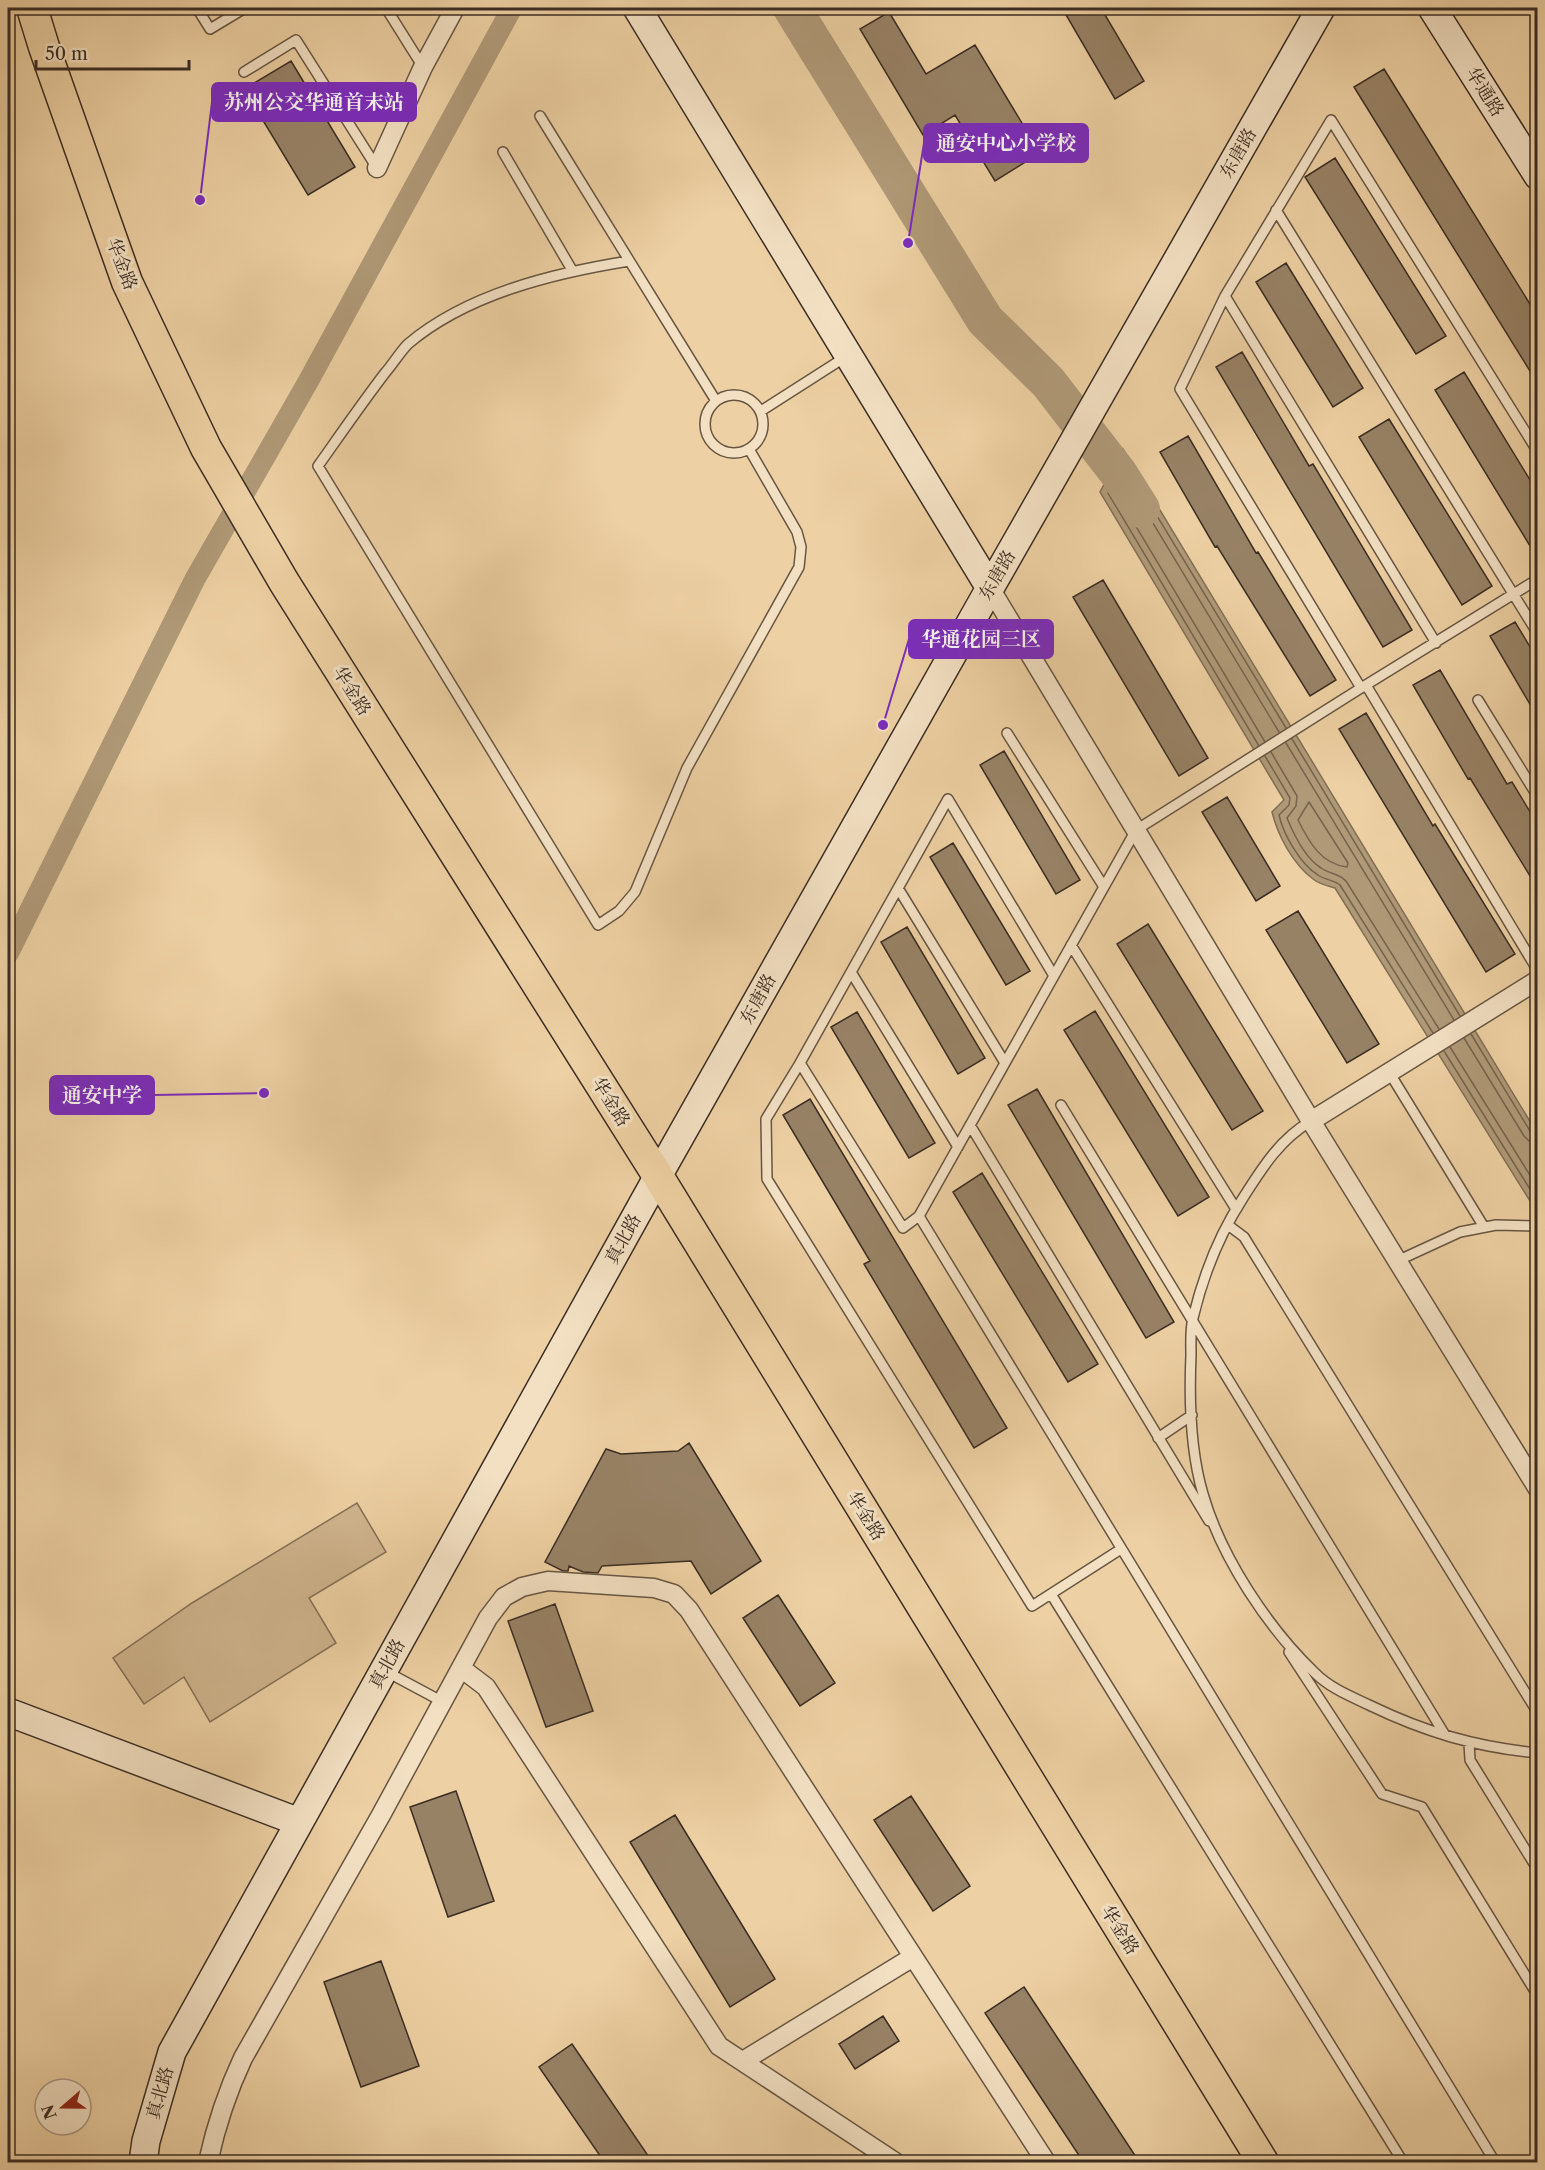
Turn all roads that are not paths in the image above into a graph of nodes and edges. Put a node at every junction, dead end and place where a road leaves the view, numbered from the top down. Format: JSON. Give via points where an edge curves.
{"nodes":[{"id":1,"x":32,"y":8,"type":"edge"},
{"id":2,"x":197,"y":8,"type":"edge"},
{"id":3,"x":245,"y":8,"type":"edge"},
{"id":4,"x":386,"y":8,"type":"edge"},
{"id":5,"x":455,"y":8,"type":"edge"},
{"id":6,"x":637,"y":8,"type":"edge"},
{"id":7,"x":1321,"y":8,"type":"edge"},
{"id":8,"x":1432,"y":8,"type":"edge"},
{"id":9,"x":423,"y":67,"type":"junction"},
{"id":10,"x":244,"y":72,"type":"dead end"},
{"id":11,"x":540,"y":116,"type":"dead end"},
{"id":12,"x":503,"y":152,"type":"dead end"},
{"id":13,"x":377,"y":168,"type":"joint"},
{"id":14,"x":1538,"y":176,"type":"edge"},
{"id":15,"x":1276,"y":210,"type":"junction"},
{"id":16,"x":629,"y":261,"type":"junction"},
{"id":17,"x":572,"y":270,"type":"junction"},
{"id":18,"x":1225,"y":296,"type":"junction"},
{"id":19,"x":849,"y":356,"type":"junction"},
{"id":20,"x":716,"y":401,"type":"junction"},
{"id":21,"x":761,"y":411,"type":"junction"},
{"id":22,"x":749,"y":449,"type":"junction"},
{"id":23,"x":1538,"y":452,"type":"edge"},
{"id":24,"x":1538,"y":579,"type":"edge"},
{"id":25,"x":990,"y":588,"type":"junction"},
{"id":26,"x":1514,"y":595,"type":"junction"},
{"id":27,"x":1538,"y":634,"type":"edge"},
{"id":28,"x":1436,"y":643,"type":"junction"},
{"id":29,"x":1364,"y":686,"type":"junction"},
{"id":30,"x":1478,"y":700,"type":"dead end"},
{"id":31,"x":1007,"y":733,"type":"dead end"},
{"id":32,"x":1538,"y":797,"type":"edge"},
{"id":33,"x":1136,"y":830,"type":"junction"},
{"id":34,"x":1104,"y":887,"type":"junction"},
{"id":35,"x":898,"y":888,"type":"junction"},
{"id":36,"x":1071,"y":945,"type":"junction"},
{"id":37,"x":1538,"y":971,"type":"edge"},
{"id":38,"x":851,"y":972,"type":"junction"},
{"id":39,"x":1054,"y":976,"type":"junction"},
{"id":40,"x":1538,"y":980,"type":"edge"},
{"id":41,"x":800,"y":1063,"type":"junction"},
{"id":42,"x":1005,"y":1063,"type":"junction"},
{"id":43,"x":1389,"y":1072,"type":"junction"},
{"id":44,"x":1061,"y":1105,"type":"dead end"},
{"id":45,"x":1311,"y":1121,"type":"junction"},
{"id":46,"x":970,"y":1125,"type":"junction"},
{"id":47,"x":957,"y":1148,"type":"junction"},
{"id":48,"x":658,"y":1176,"type":"junction"},
{"id":49,"x":1236,"y":1209,"type":"junction"},
{"id":50,"x":919,"y":1216,"type":"junction"},
{"id":51,"x":1228,"y":1225,"type":"junction"},
{"id":52,"x":1538,"y":1226,"type":"edge"},
{"id":53,"x":1484,"y":1227,"type":"junction"},
{"id":54,"x":1397,"y":1261,"type":"junction"},
{"id":55,"x":1192,"y":1321,"type":"junction"},
{"id":56,"x":1192,"y":1415,"type":"junction"},
{"id":57,"x":1158,"y":1438,"type":"junction"},
{"id":58,"x":1538,"y":1489,"type":"edge"},
{"id":59,"x":1222,"y":1543,"type":"junction"},
{"id":60,"x":1122,"y":1549,"type":"junction"},
{"id":61,"x":1051,"y":1594,"type":"junction"},
{"id":62,"x":1272,"y":1628,"type":"junction"},
{"id":63,"x":461,"y":1668,"type":"junction"},
{"id":64,"x":383,"y":1670,"type":"junction"},
{"id":65,"x":1338,"y":1690,"type":"junction"},
{"id":66,"x":1322,"y":1700,"type":"junction"},
{"id":67,"x":443,"y":1702,"type":"junction"},
{"id":68,"x":8,"y":1712,"type":"edge"},
{"id":69,"x":1538,"y":1713,"type":"edge"},
{"id":70,"x":1444,"y":1735,"type":"junction"},
{"id":71,"x":1469,"y":1743,"type":"junction"},
{"id":72,"x":1538,"y":1753,"type":"edge"},
{"id":73,"x":299,"y":1822,"type":"junction"},
{"id":74,"x":1538,"y":1869,"type":"edge"},
{"id":75,"x":914,"y":1957,"type":"junction"},
{"id":76,"x":1538,"y":1996,"type":"edge"},
{"id":77,"x":743,"y":2061,"type":"junction"},
{"id":78,"x":143,"y":2163,"type":"edge"},
{"id":79,"x":207,"y":2163,"type":"edge"},
{"id":80,"x":895,"y":2163,"type":"edge"},
{"id":81,"x":1046,"y":2163,"type":"edge"},
{"id":82,"x":1263,"y":2163,"type":"edge"},
{"id":83,"x":1403,"y":2163,"type":"edge"},
{"id":84,"x":1495,"y":2163,"type":"edge"}],
"edges":[{"from":1,"to":48,"type":"main road","name":"华金路","via":[[128,282],[212,460]]},
{"from":2,"to":3,"type":"lane","via":[[210,29]]},
{"from":4,"to":9,"type":"lane"},
{"from":5,"to":9,"type":"street"},
{"from":6,"to":19,"type":"street"},
{"from":7,"to":25,"type":"street","name":"东唐路"},
{"from":8,"to":14,"type":"street","name":"华通路"},
{"from":9,"to":13,"type":"street"},
{"from":10,"to":13,"type":"lane","via":[[296,40]]},
{"from":11,"to":16,"type":"lane"},
{"from":12,"to":17,"type":"lane"},
{"from":15,"to":18,"type":"lane"},
{"from":15,"to":23,"type":"lane","via":[[1331,120]]},
{"from":15,"to":26,"type":"lane"},
{"from":16,"to":17,"type":"lane"},
{"from":16,"to":20,"type":"lane"},
{"from":17,"to":22,"type":"lane","via":[[484,299],[439,321],[407,346],[318,466],[598,925],[619,911],[635,892],[687,768],[799,567],[801,547],[797,532]]},
{"from":18,"to":28,"type":"lane"},
{"from":18,"to":29,"type":"lane","via":[[1180,389]]},
{"from":19,"to":21,"type":"lane"},
{"from":19,"to":25,"type":"street"},
{"from":20,"to":21,"type":"lane","via":[[735,394],[745,396]]},
{"from":20,"to":22,"type":"lane","via":[[706,415],[707,435],[720,449],[729,452]]},
{"from":21,"to":22,"type":"lane","via":[[762,432]]},
{"from":24,"to":26,"type":"lane"},
{"from":25,"to":33,"type":"street"},
{"from":25,"to":48,"type":"street","name":"东唐路"},
{"from":26,"to":27,"type":"lane"},
{"from":26,"to":28,"type":"lane"},
{"from":28,"to":29,"type":"lane"},
{"from":29,"to":33,"type":"lane"},
{"from":29,"to":37,"type":"lane"},
{"from":30,"to":32,"type":"lane"},
{"from":31,"to":34,"type":"lane"},
{"from":33,"to":34,"type":"lane"},
{"from":33,"to":45,"type":"street"},
{"from":34,"to":36,"type":"lane"},
{"from":35,"to":38,"type":"lane"},
{"from":35,"to":39,"type":"lane","via":[[948,799]]},
{"from":35,"to":42,"type":"lane"},
{"from":36,"to":39,"type":"lane"},
{"from":36,"to":49,"type":"lane"},
{"from":38,"to":41,"type":"lane"},
{"from":38,"to":47,"type":"lane"},
{"from":39,"to":42,"type":"lane"},
{"from":40,"to":43,"type":"street"},
{"from":41,"to":50,"type":"lane","via":[[903,1228]]},
{"from":41,"to":61,"type":"lane","via":[[766,1119],[767,1179],[1032,1606]]},
{"from":42,"to":46,"type":"lane"},
{"from":43,"to":45,"type":"street"},
{"from":43,"to":53,"type":"lane"},
{"from":44,"to":55,"type":"lane"},
{"from":45,"to":49,"type":"lane","via":[[1294,1131],[1267,1161]]},
{"from":45,"to":54,"type":"street"},
{"from":46,"to":47,"type":"lane"},
{"from":46,"to":57,"type":"lane"},
{"from":47,"to":50,"type":"lane"},
{"from":48,"to":64,"type":"street","name":"真北路"},
{"from":48,"to":82,"type":"main road","name":"华金路"},
{"from":49,"to":51,"type":"lane"},
{"from":50,"to":60,"type":"lane"},
{"from":51,"to":55,"type":"lane","via":[[1211,1257]]},
{"from":51,"to":69,"type":"lane","via":[[1244,1237]]},
{"from":52,"to":53,"type":"lane"},
{"from":53,"to":54,"type":"lane","via":[[1460,1232]]},
{"from":54,"to":58,"type":"street"},
{"from":55,"to":56,"type":"lane"},
{"from":55,"to":70,"type":"lane"},
{"from":56,"to":57,"type":"lane"},
{"from":56,"to":59,"type":"lane","via":[[1203,1494]]},
{"from":57,"to":59,"type":"lane"},
{"from":59,"to":62,"type":"lane"},
{"from":60,"to":61,"type":"lane"},
{"from":60,"to":84,"type":"lane"},
{"from":61,"to":83,"type":"lane"},
{"from":62,"to":65,"type":"lane","via":[[1316,1674]]},
{"from":62,"to":66,"type":"lane"},
{"from":63,"to":67,"type":"street"},
{"from":63,"to":75,"type":"street","via":[[488,1618],[504,1597],[522,1587],[548,1581],[654,1588],[674,1594],[689,1610]]},
{"from":63,"to":77,"type":"street","via":[[486,1687],[719,2046]]},
{"from":64,"to":67,"type":"lane"},
{"from":64,"to":73,"type":"street","name":"真北路"},
{"from":65,"to":66,"type":"lane"},
{"from":65,"to":70,"type":"lane","via":[[1408,1724]]},
{"from":66,"to":76,"type":"lane","via":[[1382,1794],[1422,1807]]},
{"from":67,"to":79,"type":"street","via":[[243,2058],[215,2127]]},
{"from":68,"to":73,"type":"street"},
{"from":70,"to":71,"type":"lane"},
{"from":71,"to":72,"type":"lane"},
{"from":71,"to":74,"type":"lane","via":[[1470,1760]]},
{"from":73,"to":78,"type":"street","name":"真北路","via":[[172,2052]]},
{"from":75,"to":77,"type":"street"},
{"from":75,"to":81,"type":"street"},
{"from":77,"to":80,"type":"street"}]}
